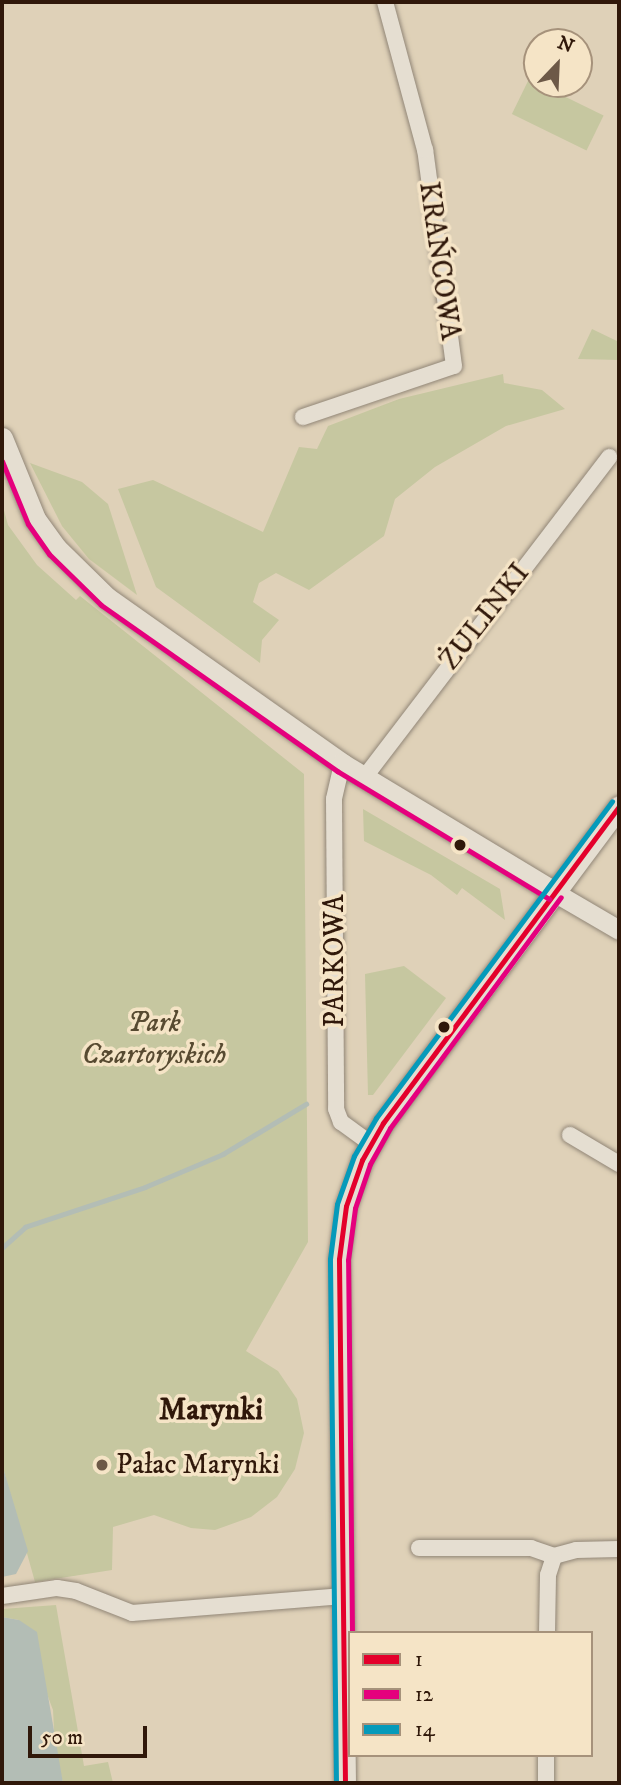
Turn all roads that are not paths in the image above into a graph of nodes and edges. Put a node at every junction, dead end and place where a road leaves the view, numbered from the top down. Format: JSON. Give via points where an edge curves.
{"nodes":[{"id":1,"x":385,"y":2,"type":"edge"},
{"id":2,"x":303,"y":417,"type":"dead end"},
{"id":3,"x":2,"y":438,"type":"edge"},
{"id":4,"x":609,"y":457,"type":"dead end"},
{"id":5,"x":342,"y":764,"type":"junction"},
{"id":6,"x":364,"y":778,"type":"junction"},
{"id":7,"x":619,"y":806,"type":"edge"},
{"id":8,"x":554,"y":892,"type":"junction"},
{"id":9,"x":619,"y":930,"type":"edge"},
{"id":10,"x":570,"y":1135,"type":"dead end"},
{"id":11,"x":370,"y":1144,"type":"junction"},
{"id":12,"x":619,"y":1164,"type":"edge"},
{"id":13,"x":419,"y":1548,"type":"dead end"},
{"id":14,"x":619,"y":1549,"type":"edge"},
{"id":15,"x":554,"y":1556,"type":"junction"},
{"id":16,"x":2,"y":1596,"type":"edge"},
{"id":17,"x":343,"y":1596,"type":"junction"},
{"id":18,"x":547,"y":1631,"type":"edge"},
{"id":19,"x":546,"y":1757,"type":"edge"},
{"id":20,"x":345,"y":1783,"type":"edge"},
{"id":21,"x":546,"y":1783,"type":"edge"}],
"edges":[{"from":1,"to":2,"type":"street","name":"KRAŃCOWA","via":[[425,150],[454,366]]},
{"from":3,"to":5,"type":"main road","via":[[35,519],[82,576]]},
{"from":4,"to":6,"type":"street","name":"ŻULINKI"},
{"from":5,"to":6,"type":"main road"},
{"from":5,"to":11,"type":"street","name":"PARKOWA","via":[[334,799],[336,1109],[341,1122]]},
{"from":6,"to":8,"type":"main road"},
{"from":7,"to":8,"type":"main road"},
{"from":8,"to":9,"type":"street"},
{"from":8,"to":11,"type":"main road"},
{"from":10,"to":12,"type":"street"},
{"from":11,"to":17,"type":"main road","via":[[353,1182],[341,1231]]},
{"from":13,"to":15,"type":"street","via":[[530,1548]]},
{"from":14,"to":15,"type":"street","via":[[576,1550]]},
{"from":15,"to":18,"type":"street","via":[[548,1575]]},
{"from":16,"to":17,"type":"street","via":[[57,1588],[132,1613]]},
{"from":17,"to":20,"type":"main road"},
{"from":19,"to":21,"type":"street"}]}
